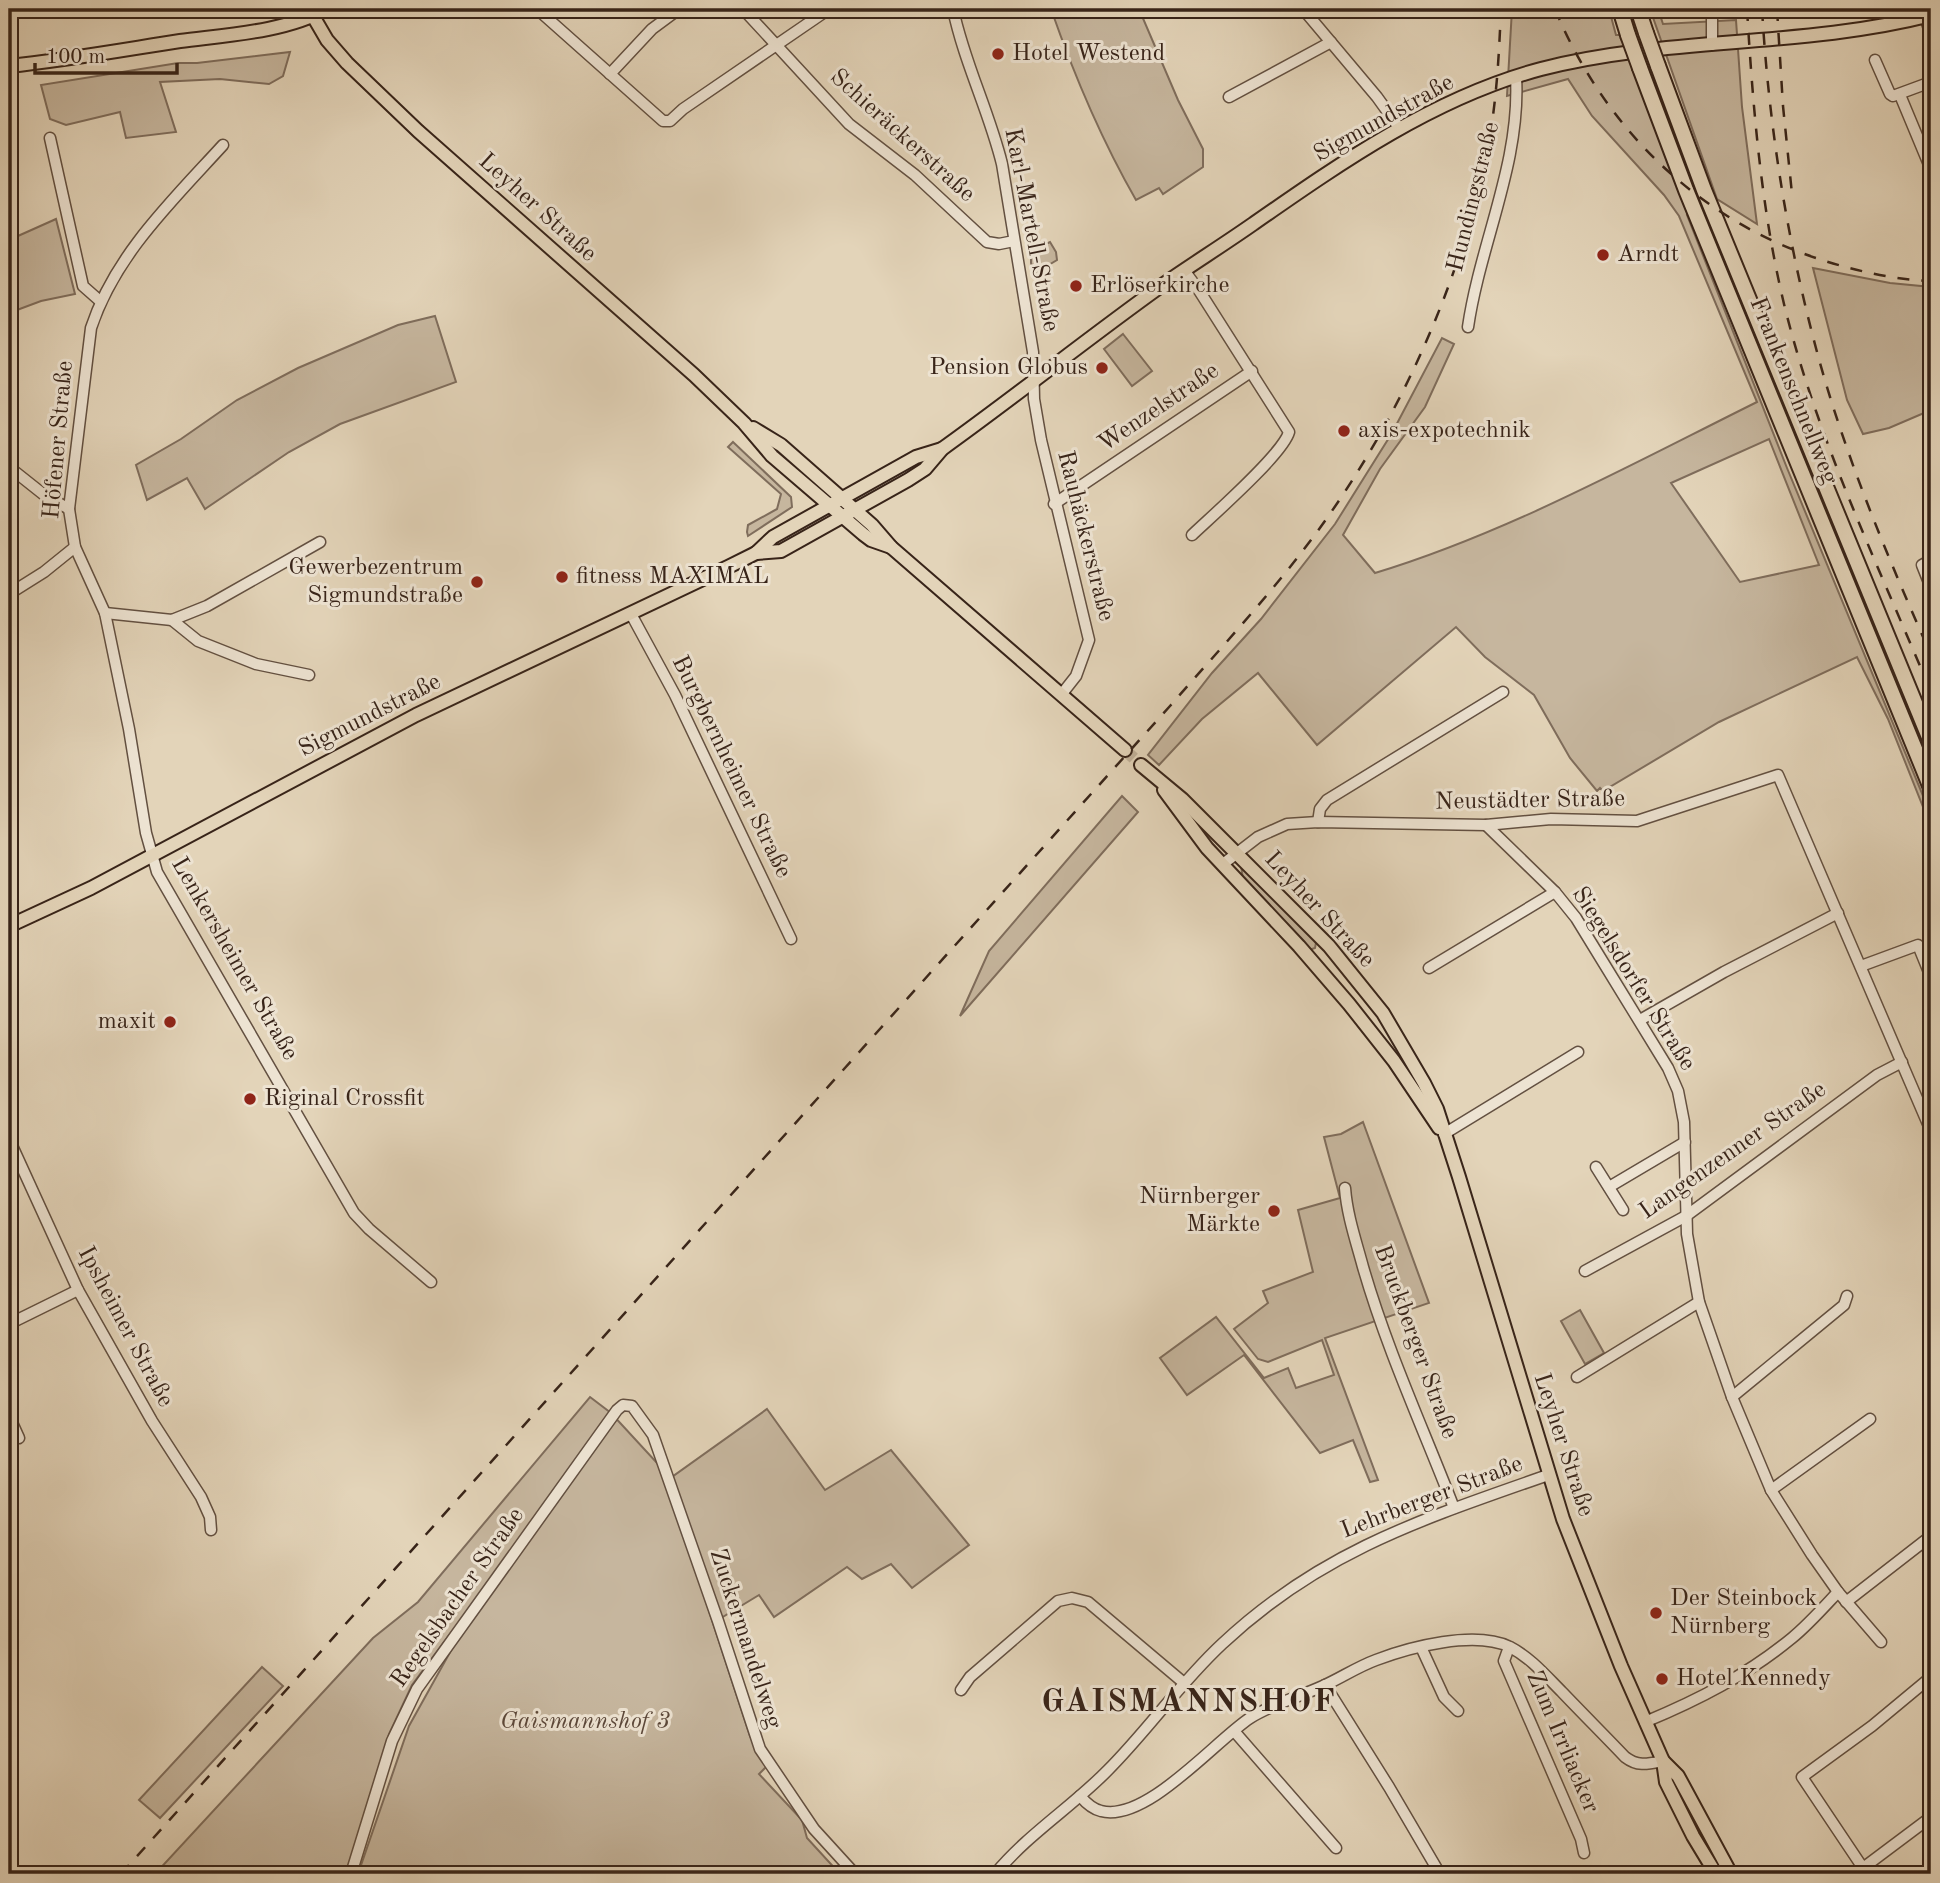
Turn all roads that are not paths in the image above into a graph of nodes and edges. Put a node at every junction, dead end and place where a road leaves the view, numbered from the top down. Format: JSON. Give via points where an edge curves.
{"nodes":[{"id":1,"x":326,"y":9,"type":"edge"},
{"id":2,"x":537,"y":9,"type":"edge"},
{"id":3,"x":679,"y":9,"type":"edge"},
{"id":4,"x":743,"y":9,"type":"edge"},
{"id":5,"x":829,"y":9,"type":"edge"},
{"id":6,"x":953,"y":9,"type":"edge"},
{"id":7,"x":1303,"y":9,"type":"edge"},
{"id":8,"x":1620,"y":9,"type":"edge"},
{"id":9,"x":1638,"y":9,"type":"edge"},
{"id":10,"x":1712,"y":9,"type":"edge"},
{"id":11,"x":313,"y":16,"type":"junction"},
{"id":12,"x":1928,"y":16,"type":"edge"},
{"id":13,"x":1931,"y":34,"type":"edge"},
{"id":14,"x":1331,"y":42,"type":"junction"},
{"id":15,"x":776,"y":44,"type":"junction"},
{"id":16,"x":1712,"y":45,"type":"junction"},
{"id":17,"x":1875,"y":60,"type":"dead end"},
{"id":18,"x":9,"y":66,"type":"edge"},
{"id":19,"x":610,"y":74,"type":"junction"},
{"id":20,"x":1516,"y":77,"type":"junction"},
{"id":21,"x":1931,"y":82,"type":"edge"},
{"id":22,"x":1900,"y":95,"type":"junction"},
{"id":23,"x":1229,"y":97,"type":"dead end"},
{"id":24,"x":1400,"y":129,"type":"junction"},
{"id":25,"x":50,"y":138,"type":"dead end"},
{"id":26,"x":223,"y":145,"type":"dead end"},
{"id":27,"x":1930,"y":167,"type":"edge"},
{"id":28,"x":1014,"y":241,"type":"junction"},
{"id":29,"x":1184,"y":270,"type":"junction"},
{"id":30,"x":100,"y":301,"type":"junction"},
{"id":31,"x":1468,"y":327,"type":"dead end"},
{"id":32,"x":1252,"y":371,"type":"junction"},
{"id":33,"x":1034,"y":380,"type":"junction"},
{"id":34,"x":744,"y":422,"type":"junction"},
{"id":35,"x":942,"y":449,"type":"junction"},
{"id":36,"x":9,"y":467,"type":"edge"},
{"id":37,"x":842,"y":499,"type":"junction"},
{"id":38,"x":1054,"y":503,"type":"junction"},
{"id":39,"x":828,"y":507,"type":"junction"},
{"id":40,"x":69,"y":509,"type":"junction"},
{"id":41,"x":856,"y":511,"type":"junction"},
{"id":42,"x":843,"y":518,"type":"junction"},
{"id":43,"x":1192,"y":535,"type":"dead end"},
{"id":44,"x":320,"y":542,"type":"dead end"},
{"id":45,"x":75,"y":547,"type":"junction"},
{"id":46,"x":891,"y":547,"type":"junction"},
{"id":47,"x":756,"y":553,"type":"junction"},
{"id":48,"x":1931,"y":560,"type":"edge"},
{"id":49,"x":1931,"y":579,"type":"edge"},
{"id":50,"x":9,"y":594,"type":"edge"},
{"id":51,"x":105,"y":613,"type":"junction"},
{"id":52,"x":631,"y":614,"type":"junction"},
{"id":53,"x":172,"y":620,"type":"junction"},
{"id":54,"x":309,"y":675,"type":"dead end"},
{"id":55,"x":1503,"y":692,"type":"dead end"},
{"id":56,"x":1060,"y":695,"type":"junction"},
{"id":57,"x":1931,"y":742,"type":"edge"},
{"id":58,"x":1125,"y":750,"type":"tunnel mouth"},
{"id":59,"x":1141,"y":765,"type":"tunnel mouth"},
{"id":60,"x":1152,"y":775,"type":"junction"},
{"id":61,"x":1931,"y":788,"type":"edge"},
{"id":62,"x":1318,"y":822,"type":"junction"},
{"id":63,"x":1486,"y":825,"type":"junction"},
{"id":64,"x":1237,"y":853,"type":"junction"},
{"id":65,"x":151,"y":856,"type":"junction"},
{"id":66,"x":1223,"y":864,"type":"junction"},
{"id":67,"x":1555,"y":892,"type":"junction"},
{"id":68,"x":1838,"y":913,"type":"junction"},
{"id":69,"x":9,"y":926,"type":"edge"},
{"id":70,"x":791,"y":939,"type":"dead end"},
{"id":71,"x":1861,"y":966,"type":"junction"},
{"id":72,"x":1429,"y":968,"type":"dead end"},
{"id":73,"x":1931,"y":977,"type":"edge"},
{"id":74,"x":1640,"y":1020,"type":"junction"},
{"id":75,"x":1578,"y":1052,"type":"dead end"},
{"id":76,"x":1902,"y":1062,"type":"junction"},
{"id":77,"x":1931,"y":1098,"type":"edge"},
{"id":78,"x":1919,"y":1103,"type":"junction"},
{"id":79,"x":1931,"y":1131,"type":"edge"},
{"id":80,"x":1444,"y":1134,"type":"junction"},
{"id":81,"x":9,"y":1139,"type":"edge"},
{"id":82,"x":1685,"y":1142,"type":"junction"},
{"id":83,"x":1597,"y":1167,"type":"dead end"},
{"id":84,"x":1609,"y":1187,"type":"junction"},
{"id":85,"x":1345,"y":1188,"type":"dead end"},
{"id":86,"x":1623,"y":1210,"type":"dead end"},
{"id":87,"x":1686,"y":1216,"type":"junction"},
{"id":88,"x":1585,"y":1271,"type":"dead end"},
{"id":89,"x":431,"y":1282,"type":"dead end"},
{"id":90,"x":78,"y":1290,"type":"junction"},
{"id":91,"x":1847,"y":1296,"type":"dead end"},
{"id":92,"x":1699,"y":1302,"type":"junction"},
{"id":93,"x":9,"y":1324,"type":"edge"},
{"id":94,"x":1577,"y":1377,"type":"dead end"},
{"id":95,"x":1732,"y":1397,"type":"junction"},
{"id":96,"x":623,"y":1405,"type":"joint"},
{"id":97,"x":9,"y":1416,"type":"edge"},
{"id":98,"x":1870,"y":1419,"type":"dead end"},
{"id":99,"x":19,"y":1438,"type":"dead end"},
{"id":100,"x":1548,"y":1475,"type":"junction"},
{"id":101,"x":1771,"y":1490,"type":"junction"},
{"id":102,"x":1454,"y":1508,"type":"junction"},
{"id":103,"x":211,"y":1530,"type":"dead end"},
{"id":104,"x":1931,"y":1536,"type":"edge"},
{"id":105,"x":1838,"y":1592,"type":"junction"},
{"id":106,"x":1846,"y":1602,"type":"junction"},
{"id":107,"x":1881,"y":1642,"type":"dead end"},
{"id":108,"x":1421,"y":1647,"type":"junction"},
{"id":109,"x":1509,"y":1647,"type":"junction"},
{"id":110,"x":1931,"y":1678,"type":"edge"},
{"id":111,"x":1184,"y":1683,"type":"junction"},
{"id":112,"x":1325,"y":1685,"type":"junction"},
{"id":113,"x":961,"y":1690,"type":"dead end"},
{"id":114,"x":1458,"y":1711,"type":"dead end"},
{"id":115,"x":1645,"y":1722,"type":"junction"},
{"id":116,"x":1234,"y":1731,"type":"junction"},
{"id":117,"x":1663,"y":1761,"type":"junction"},
{"id":118,"x":1080,"y":1796,"type":"junction"},
{"id":119,"x":1931,"y":1817,"type":"edge"},
{"id":120,"x":1336,"y":1848,"type":"dead end"},
{"id":121,"x":1584,"y":1853,"type":"dead end"},
{"id":122,"x":1865,"y":1871,"type":"edge"},
{"id":123,"x":351,"y":1874,"type":"edge"},
{"id":124,"x":855,"y":1874,"type":"edge"},
{"id":125,"x":995,"y":1874,"type":"edge"},
{"id":126,"x":1440,"y":1874,"type":"edge"},
{"id":127,"x":1716,"y":1874,"type":"edge"},
{"id":128,"x":1731,"y":1874,"type":"edge"}],
"edges":[{"from":1,"to":11,"type":"main road"},
{"from":2,"to":19,"type":"street"},
{"from":3,"to":19,"type":"street","via":[[652,29]]},
{"from":4,"to":15,"type":"street","name":"Schieräckerstraße"},
{"from":5,"to":15,"type":"street"},
{"from":6,"to":28,"type":"street","name":"Karl-Martell-Straße","via":[[996,142]]},
{"from":7,"to":14,"type":"street"},
{"from":8,"to":61,"type":"highway","name":"Frankenschnellweg","bridge":true,"via":[[1686,190]]},
{"from":9,"to":57,"type":"highway","name":"Frankenschnellweg","bridge":true,"via":[[1704,190]]},
{"from":10,"to":16,"type":"street"},
{"from":11,"to":18,"type":"main road","via":[[229,34]]},
{"from":11,"to":34,"type":"main road","name":"Leyher Straße","via":[[337,52],[406,119]]},
{"from":12,"to":13,"type":"street","name":"Sigmundstraße"},
{"from":12,"to":16,"type":"main road","name":"Sigmundstraße","via":[[1826,36]]},
{"from":14,"to":23,"type":"street"},
{"from":14,"to":24,"type":"street"},
{"from":15,"to":19,"type":"street","via":[[670,121],[663,121]]},
{"from":15,"to":28,"type":"street","name":"Schieräckerstraße","via":[[849,124],[987,242]]},
{"from":16,"to":20,"type":"main road","name":"Sigmundstraße","via":[[1608,55]]},
{"from":17,"to":22,"type":"street","via":[[1890,94]]},
{"from":20,"to":24,"type":"main road","name":"Sigmundstraße"},
{"from":20,"to":31,"type":"street","name":"Hundingstraße","via":[[1511,144]]},
{"from":21,"to":22,"type":"street"},
{"from":22,"to":27,"type":"street"},
{"from":24,"to":29,"type":"main road","name":"Sigmundstraße"},
{"from":25,"to":30,"type":"street","via":[[83,286]]},
{"from":26,"to":30,"type":"street","name":"Höfener Straße","via":[[160,214]]},
{"from":28,"to":33,"type":"street","name":"Karl-Martell-Straße"},
{"from":29,"to":32,"type":"street"},
{"from":29,"to":33,"type":"main road","name":"Sigmundstraße"},
{"from":30,"to":40,"type":"street","name":"Höfener Straße","via":[[91,328]]},
{"from":32,"to":38,"type":"street","name":"Wenzelstraße"},
{"from":32,"to":43,"type":"street","via":[[1287,427],[1287,438]]},
{"from":33,"to":35,"type":"main road","name":"Sigmundstraße"},
{"from":33,"to":38,"type":"street","name":"Rauhäckerstraße"},
{"from":34,"to":37,"type":"main road","name":"Leyher Straße","via":[[780,445]]},
{"from":34,"to":39,"type":"main road","name":"Leyher Straße","via":[[772,456]]},
{"from":35,"to":37,"type":"main road","name":"Sigmundstraße","via":[[916,457]]},
{"from":35,"to":41,"type":"main road","name":"Sigmundstraße","via":[[925,469]]},
{"from":36,"to":40,"type":"street"},
{"from":37,"to":39,"type":"main road","name":"Sigmundstraße"},
{"from":37,"to":41,"type":"main road","name":"Leyher Straße"},
{"from":38,"to":56,"type":"street","name":"Rauhäckerstraße","via":[[1089,640],[1076,676]]},
{"from":39,"to":42,"type":"main road","name":"Leyher Straße"},
{"from":39,"to":47,"type":"main road","name":"Sigmundstraße","via":[[773,537]]},
{"from":40,"to":45,"type":"street","name":"Höfener Straße"},
{"from":41,"to":42,"type":"main road","name":"Sigmundstraße"},
{"from":41,"to":46,"type":"main road","name":"Leyher Straße"},
{"from":42,"to":46,"type":"main road","name":"Leyher Straße","via":[[871,540]]},
{"from":42,"to":47,"type":"main road","name":"Sigmundstraße","via":[[781,551]]},
{"from":44,"to":53,"type":"street","via":[[207,606]]},
{"from":45,"to":50,"type":"street"},
{"from":45,"to":51,"type":"street","name":"Höfener Straße"},
{"from":46,"to":56,"type":"main road","name":"Leyher Straße"},
{"from":47,"to":52,"type":"main road","name":"Sigmundstraße"},
{"from":48,"to":49,"type":"street","via":[[1922,565]]},
{"from":51,"to":53,"type":"street"},
{"from":51,"to":65,"type":"street","name":"Höfener Straße"},
{"from":52,"to":65,"type":"main road","name":"Sigmundstraße","via":[[408,719]]},
{"from":52,"to":70,"type":"street","name":"Burgbernheimer Straße","via":[[675,695]]},
{"from":53,"to":54,"type":"street","via":[[198,641],[256,664]]},
{"from":55,"to":62,"type":"street","via":[[1327,800]]},
{"from":56,"to":58,"type":"main road","name":"Leyher Straße"},
{"from":59,"to":60,"type":"main road","name":"Leyher Straße"},
{"from":60,"to":64,"type":"main road","name":"Leyher Straße"},
{"from":60,"to":66,"type":"main road","name":"Leyher Straße"},
{"from":62,"to":63,"type":"street","name":"Neustädter Straße"},
{"from":62,"to":64,"type":"street","name":"Neustädter Straße","via":[[1276,828]]},
{"from":63,"to":67,"type":"street","name":"Siegelsdorfer Straße"},
{"from":63,"to":68,"type":"street","name":"Neustädter Straße","via":[[1551,819],[1637,821],[1778,775]]},
{"from":64,"to":66,"type":"street","name":"Neustädter Straße"},
{"from":64,"to":80,"type":"main road","name":"Leyher Straße","via":[[1329,946],[1373,1000],[1404,1045],[1437,1109]]},
{"from":65,"to":69,"type":"main road","name":"Sigmundstraße"},
{"from":65,"to":89,"type":"street","name":"Lenkersheimer Straße","via":[[161,881],[341,1193],[369,1229]]},
{"from":66,"to":80,"type":"main road","name":"Leyher Straße","via":[[1354,1011]]},
{"from":67,"to":72,"type":"street"},
{"from":67,"to":74,"type":"street","name":"Siegelsdorfer Straße"},
{"from":68,"to":71,"type":"street","name":"Neustädter Straße"},
{"from":68,"to":74,"type":"street"},
{"from":71,"to":73,"type":"street","via":[[1918,945]]},
{"from":71,"to":76,"type":"street","name":"Neustädter Straße"},
{"from":74,"to":82,"type":"street","name":"Siegelsdorfer Straße","via":[[1678,1091]]},
{"from":75,"to":80,"type":"street"},
{"from":76,"to":78,"type":"street","name":"Neustädter Straße"},
{"from":76,"to":87,"type":"street","name":"Langenzenner Straße","via":[[1877,1075]]},
{"from":77,"to":78,"type":"street"},
{"from":78,"to":79,"type":"street","name":"Neustädter Straße"},
{"from":80,"to":100,"type":"main road","name":"Leyher Straße"},
{"from":81,"to":90,"type":"street","name":"Ipsheimer Straße"},
{"from":82,"to":84,"type":"street"},
{"from":82,"to":87,"type":"street","name":"Siegelsdorfer Straße"},
{"from":83,"to":84,"type":"street"},
{"from":84,"to":86,"type":"street"},
{"from":85,"to":102,"type":"street","name":"Bruckberger Straße","via":[[1346,1207],[1385,1335]]},
{"from":87,"to":88,"type":"street","name":"Langenzenner Straße"},
{"from":87,"to":92,"type":"street","name":"Siegelsdorfer Straße"},
{"from":90,"to":93,"type":"street"},
{"from":90,"to":103,"type":"street","name":"Ipsheimer Straße","via":[[201,1497],[211,1517]]},
{"from":91,"to":95,"type":"street","via":[[1844,1304]]},
{"from":92,"to":94,"type":"street"},
{"from":92,"to":95,"type":"street","name":"Siegelsdorfer Straße"},
{"from":95,"to":101,"type":"street","name":"Siegelsdorfer Straße"},
{"from":96,"to":123,"type":"street","name":"Regelsbacher Straße","via":[[417,1689],[392,1741]]},
{"from":96,"to":124,"type":"street","name":"Zuckermandelweg","via":[[632,1406],[653,1435],[760,1749],[814,1829]]},
{"from":97,"to":99,"type":"street"},
{"from":98,"to":101,"type":"street"},
{"from":100,"to":102,"type":"street","name":"Lehrberger Straße"},
{"from":100,"to":115,"type":"main road","name":"Leyher Straße"},
{"from":101,"to":105,"type":"street","name":"Siegelsdorfer Straße"},
{"from":102,"to":111,"type":"street","name":"Lehrberger Straße","via":[[1376,1539],[1311,1573],[1257,1612]]},
{"from":104,"to":106,"type":"street"},
{"from":105,"to":106,"type":"street","name":"Siegelsdorfer Straße"},
{"from":105,"to":115,"type":"street","via":[[1794,1637],[1754,1667],[1708,1695]]},
{"from":106,"to":107,"type":"street","name":"Siegelsdorfer Straße"},
{"from":108,"to":109,"type":"street","via":[[1480,1639]]},
{"from":108,"to":112,"type":"street","via":[[1374,1661]]},
{"from":108,"to":114,"type":"street","via":[[1444,1697]]},
{"from":109,"to":117,"type":"street","via":[[1530,1660],[1629,1760],[1641,1765]]},
{"from":109,"to":121,"type":"street","name":"Zum Irrliacker","via":[[1504,1661]]},
{"from":110,"to":122,"type":"street","via":[[1802,1777]]},
{"from":111,"to":113,"type":"street","via":[[1088,1602],[1072,1598],[1058,1601]]},
{"from":111,"to":118,"type":"street","name":"Lehrberger Straße"},
{"from":112,"to":116,"type":"street","via":[[1251,1718]]},
{"from":112,"to":126,"type":"street"},
{"from":115,"to":117,"type":"main road","name":"Leyher Straße"},
{"from":116,"to":118,"type":"street","via":[[1179,1779],[1136,1805],[1103,1812]]},
{"from":116,"to":120,"type":"street"},
{"from":117,"to":127,"type":"main road","name":"Leyher Straße","via":[[1672,1795]]},
{"from":117,"to":128,"type":"main road","name":"Leyher Straße","via":[[1678,1776]]},
{"from":118,"to":125,"type":"street","name":"Lehrberger Straße"},
{"from":119,"to":122,"type":"street"}]}
